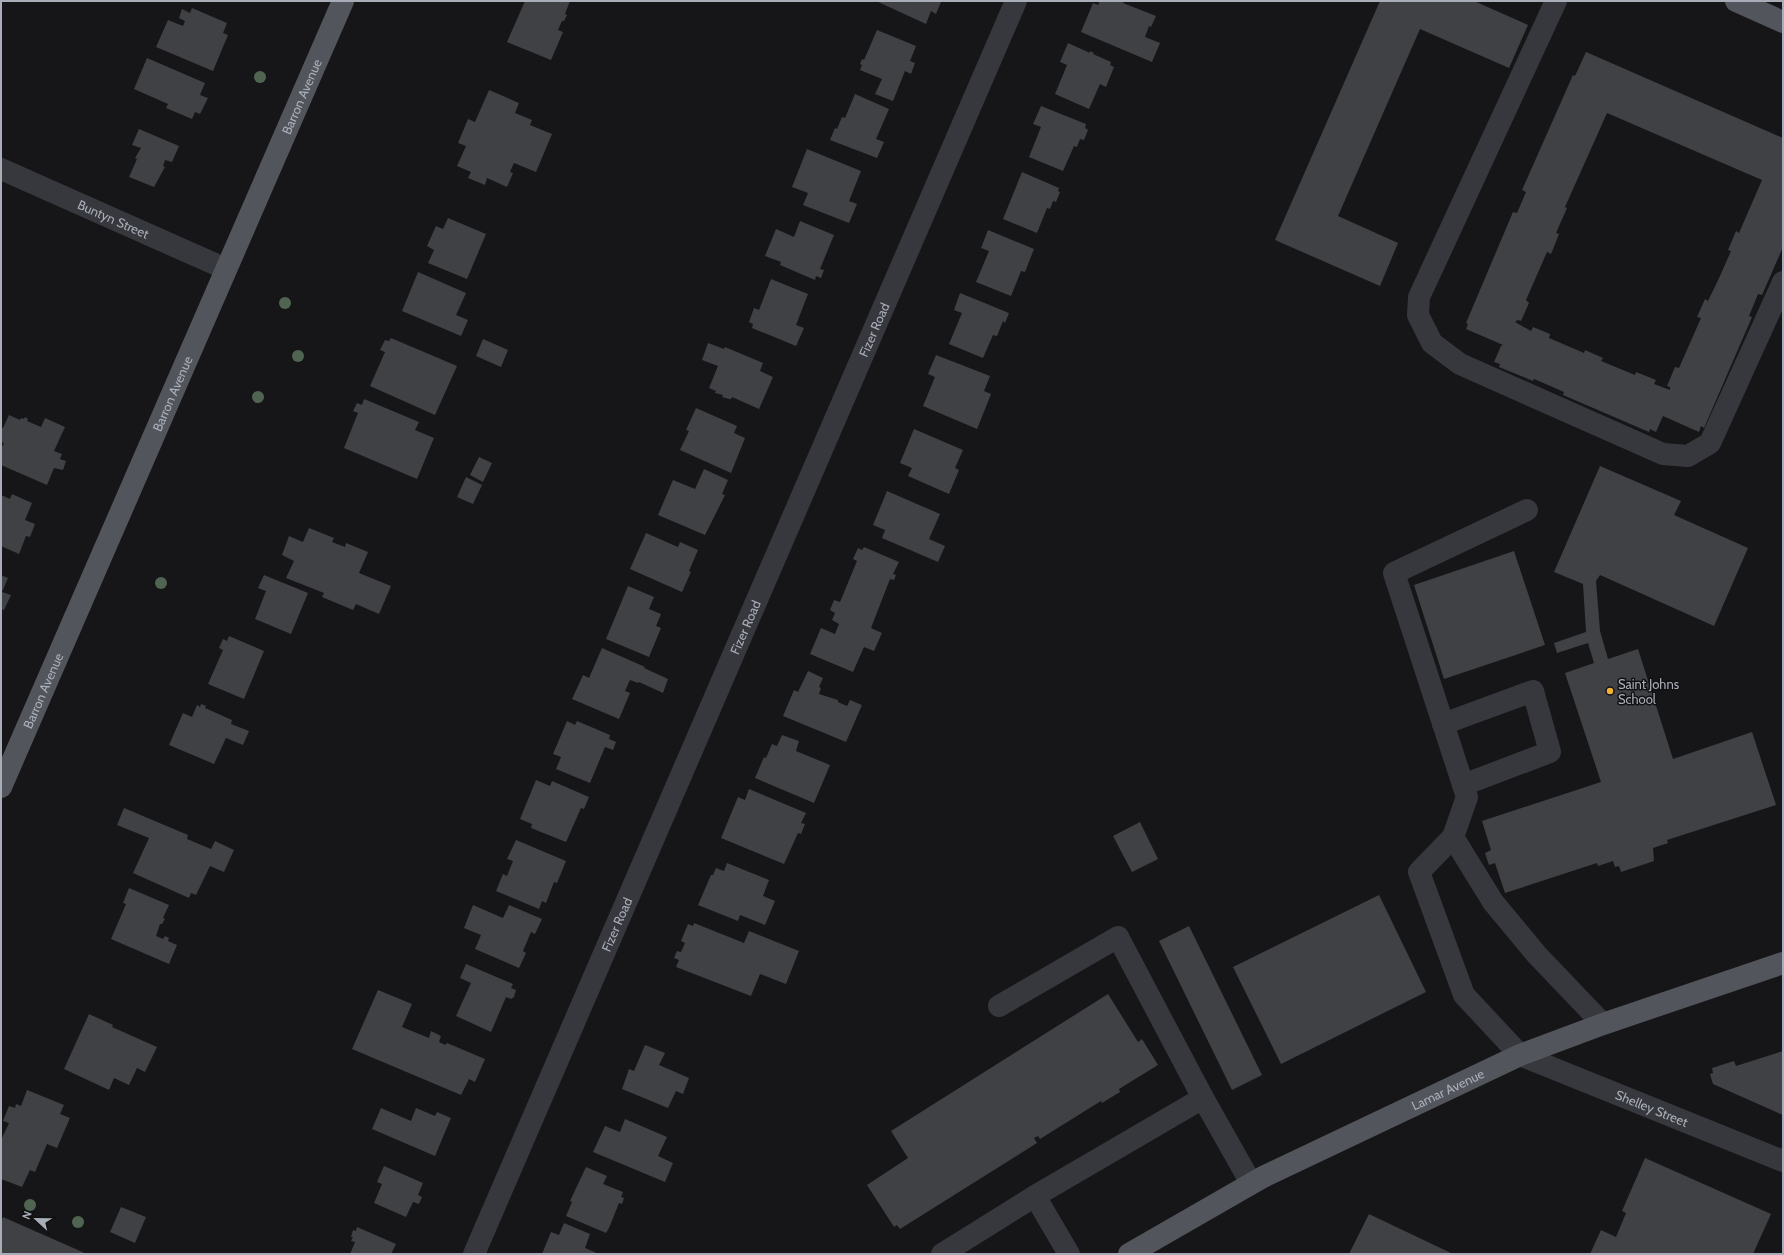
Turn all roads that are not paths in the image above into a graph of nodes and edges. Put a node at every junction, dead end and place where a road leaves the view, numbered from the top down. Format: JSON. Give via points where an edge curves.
{"nodes":[{"id":1,"x":343,"y":1,"type":"edge"},
{"id":2,"x":1016,"y":1,"type":"edge"},
{"id":3,"x":1556,"y":1,"type":"edge"},
{"id":4,"x":1736,"y":1,"type":"edge"},
{"id":5,"x":1783,"y":22,"type":"edge"},
{"id":6,"x":1,"y":169,"type":"edge"},
{"id":7,"x":226,"y":269,"type":"junction"},
{"id":8,"x":1783,"y":282,"type":"edge"},
{"id":9,"x":1527,"y":510,"type":"dead end"},
{"id":10,"x":1444,"y":724,"type":"junction"},
{"id":11,"x":3,"y":776,"type":"edge"},
{"id":12,"x":1463,"y":785,"type":"junction"},
{"id":13,"x":1453,"y":836,"type":"junction"},
{"id":14,"x":1783,"y":964,"type":"edge"},
{"id":15,"x":999,"y":1006,"type":"dead end"},
{"id":16,"x":1603,"y":1024,"type":"junction"},
{"id":17,"x":1520,"y":1055,"type":"junction"},
{"id":18,"x":1203,"y":1098,"type":"junction"},
{"id":19,"x":1783,"y":1162,"type":"edge"},
{"id":20,"x":1251,"y":1184,"type":"junction"},
{"id":21,"x":1035,"y":1196,"type":"junction"},
{"id":22,"x":1132,"y":1253,"type":"edge"},
{"id":23,"x":474,"y":1254,"type":"edge"},
{"id":24,"x":942,"y":1254,"type":"edge"},
{"id":25,"x":1069,"y":1254,"type":"edge"}],
"edges":[{"from":1,"to":7,"type":"main road","name":"Barron Avenue"},
{"from":2,"to":23,"type":"street","name":"Fizer Road"},
{"from":3,"to":8,"type":"street","via":[[1419,297],[1418,316],[1432,343],[1460,364],[1663,454],[1688,456],[1710,443]]},
{"from":4,"to":5,"type":"main road"},
{"from":6,"to":7,"type":"street","name":"Buntyn Street"},
{"from":7,"to":11,"type":"main road","name":"Barron Avenue"},
{"from":9,"to":10,"type":"street","via":[[1394,573]]},
{"from":10,"to":12,"type":"street"},
{"from":10,"to":12,"type":"street","via":[[1533,691],[1550,752]]},
{"from":12,"to":13,"type":"street","via":[[1467,797]]},
{"from":13,"to":16,"type":"street","via":[[1493,902],[1537,955]]},
{"from":13,"to":17,"type":"street","via":[[1419,872],[1464,994]]},
{"from":14,"to":16,"type":"main road","name":"Lamar Avenue"},
{"from":15,"to":18,"type":"street","via":[[1118,937]]},
{"from":16,"to":17,"type":"main road","name":"Lamar Avenue"},
{"from":17,"to":19,"type":"street","name":"Shelley Street"},
{"from":17,"to":20,"type":"main road","name":"Lamar Avenue"},
{"from":18,"to":20,"type":"street"},
{"from":18,"to":21,"type":"street"},
{"from":20,"to":22,"type":"main road","name":"Lamar Avenue"},
{"from":21,"to":24,"type":"street"},
{"from":21,"to":25,"type":"street"}]}
